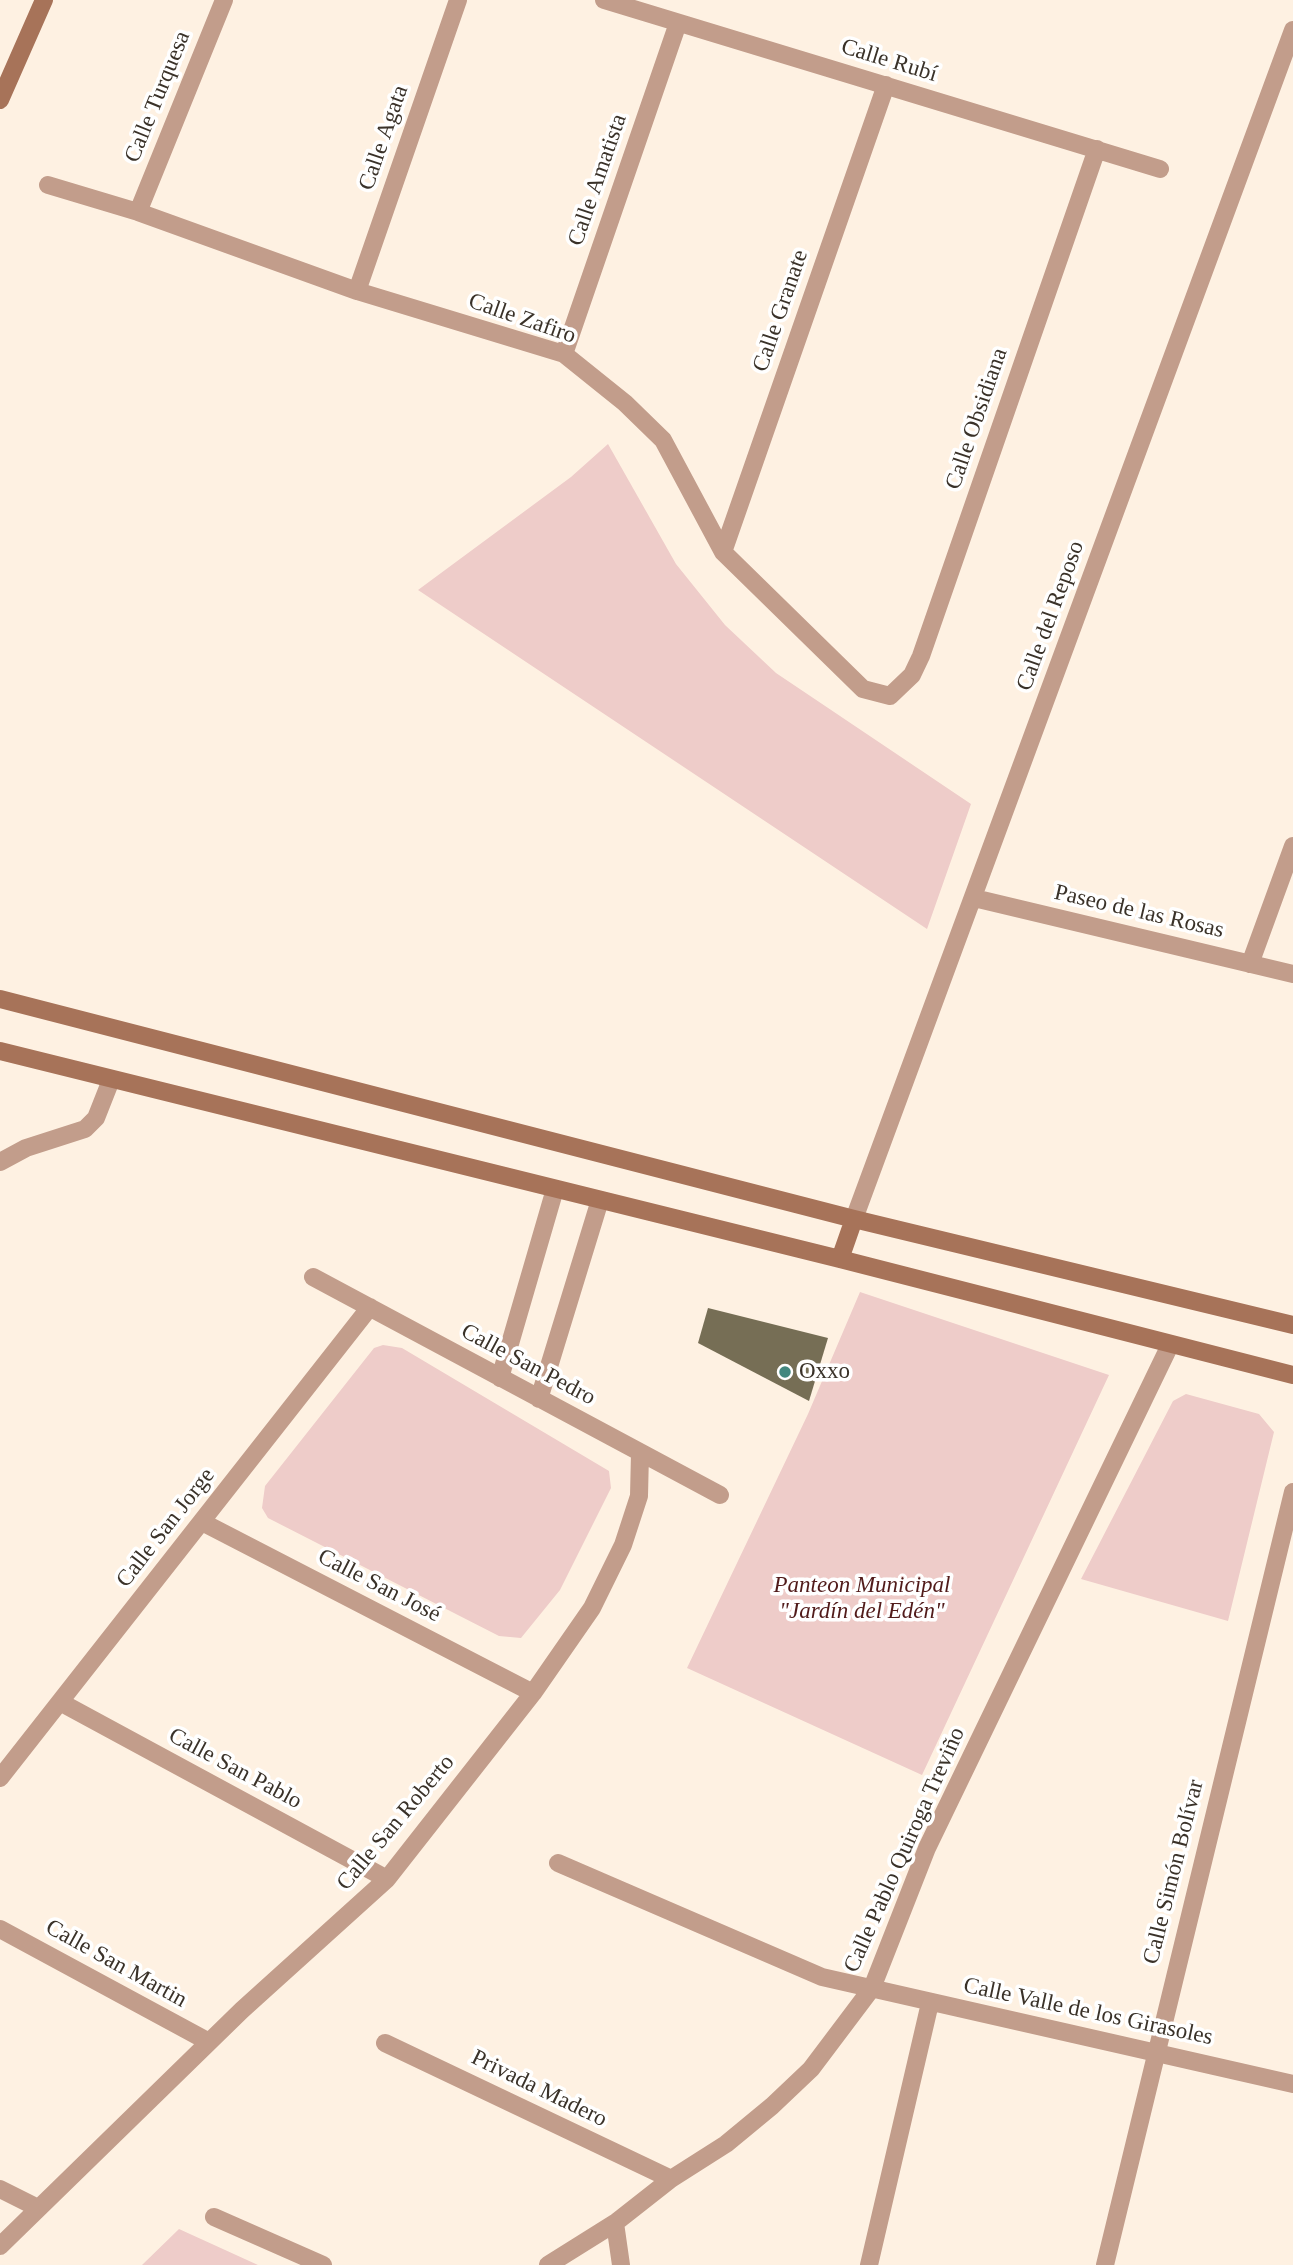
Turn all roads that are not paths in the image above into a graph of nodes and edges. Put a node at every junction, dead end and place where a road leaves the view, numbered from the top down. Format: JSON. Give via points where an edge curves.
{"nodes":[{"id":1,"x":44,"y":0,"type":"edge"},
{"id":2,"x":224,"y":0,"type":"edge"},
{"id":3,"x":458,"y":0,"type":"edge"},
{"id":4,"x":604,"y":0,"type":"edge"},
{"id":5,"x":678,"y":23,"type":"junction"},
{"id":6,"x":1293,"y":30,"type":"edge"},
{"id":7,"x":886,"y":85,"type":"junction"},
{"id":8,"x":0,"y":100,"type":"edge"},
{"id":9,"x":1097,"y":149,"type":"junction"},
{"id":10,"x":1160,"y":169,"type":"dead end"},
{"id":11,"x":48,"y":185,"type":"dead end"},
{"id":12,"x":138,"y":212,"type":"junction"},
{"id":13,"x":357,"y":291,"type":"junction"},
{"id":14,"x":564,"y":354,"type":"junction"},
{"id":15,"x":723,"y":552,"type":"junction"},
{"id":16,"x":890,"y":696,"type":"joint"},
{"id":17,"x":1293,"y":846,"type":"edge"},
{"id":18,"x":974,"y":898,"type":"junction"},
{"id":19,"x":1250,"y":964,"type":"junction"},
{"id":20,"x":1293,"y":974,"type":"edge"},
{"id":21,"x":0,"y":999,"type":"edge"},
{"id":22,"x":0,"y":1051,"type":"edge"},
{"id":23,"x":111,"y":1080,"type":"junction"},
{"id":24,"x":0,"y":1161,"type":"edge"},
{"id":25,"x":555,"y":1189,"type":"junction"},
{"id":26,"x":600,"y":1200,"type":"junction"},
{"id":27,"x":854,"y":1219,"type":"junction"},
{"id":28,"x":840,"y":1259,"type":"junction"},
{"id":29,"x":313,"y":1277,"type":"dead end"},
{"id":30,"x":370,"y":1307,"type":"junction"},
{"id":31,"x":1293,"y":1325,"type":"edge"},
{"id":32,"x":1170,"y":1345,"type":"junction"},
{"id":33,"x":1293,"y":1375,"type":"edge"},
{"id":34,"x":500,"y":1378,"type":"junction"},
{"id":35,"x":539,"y":1399,"type":"junction"},
{"id":36,"x":640,"y":1453,"type":"junction"},
{"id":37,"x":1293,"y":1492,"type":"edge"},
{"id":38,"x":720,"y":1495,"type":"dead end"},
{"id":39,"x":202,"y":1522,"type":"junction"},
{"id":40,"x":533,"y":1693,"type":"junction"},
{"id":41,"x":60,"y":1702,"type":"junction"},
{"id":42,"x":0,"y":1778,"type":"edge"},
{"id":43,"x":558,"y":1863,"type":"dead end"},
{"id":44,"x":387,"y":1879,"type":"junction"},
{"id":45,"x":0,"y":1929,"type":"edge"},
{"id":46,"x":872,"y":1987,"type":"junction"},
{"id":47,"x":930,"y":2003,"type":"junction"},
{"id":48,"x":209,"y":2042,"type":"junction"},
{"id":49,"x":385,"y":2043,"type":"dead end"},
{"id":50,"x":1155,"y":2051,"type":"junction"},
{"id":51,"x":1293,"y":2084,"type":"edge"},
{"id":52,"x":671,"y":2179,"type":"junction"},
{"id":53,"x":0,"y":2189,"type":"edge"},
{"id":54,"x":38,"y":2208,"type":"junction"},
{"id":55,"x":214,"y":2217,"type":"dead end"},
{"id":56,"x":615,"y":2223,"type":"junction"},
{"id":57,"x":0,"y":2246,"type":"edge"},
{"id":58,"x":323,"y":2265,"type":"edge"},
{"id":59,"x":548,"y":2265,"type":"edge"},
{"id":60,"x":621,"y":2265,"type":"edge"},
{"id":61,"x":869,"y":2265,"type":"edge"},
{"id":62,"x":1105,"y":2265,"type":"edge"}],
"edges":[{"from":1,"to":8,"type":"street"},
{"from":2,"to":12,"type":"street","name":"Calle Turquesa"},
{"from":3,"to":13,"type":"street","name":"Calle Agata"},
{"from":4,"to":5,"type":"street","name":"Calle Rubí"},
{"from":5,"to":7,"type":"street","name":"Calle Rubí"},
{"from":5,"to":14,"type":"street","name":"Calle Amatista"},
{"from":6,"to":18,"type":"street","name":"Calle del Reposo"},
{"from":7,"to":9,"type":"street","name":"Calle Rubí"},
{"from":7,"to":15,"type":"street","name":"Calle Granate"},
{"from":9,"to":10,"type":"street","name":"Calle Rubí"},
{"from":9,"to":16,"type":"street","name":"Calle Obsidiana","via":[[921,656],[912,675]]},
{"from":11,"to":12,"type":"street","name":"Calle Zafiro"},
{"from":12,"to":13,"type":"street","name":"Calle Zafiro"},
{"from":13,"to":14,"type":"street","name":"Calle Zafiro"},
{"from":14,"to":15,"type":"street","name":"Calle Zafiro","via":[[663,440]]},
{"from":15,"to":16,"type":"street","name":"Calle Zafiro","via":[[863,689]]},
{"from":17,"to":19,"type":"street"},
{"from":18,"to":19,"type":"street","name":"Paseo de las Rosas"},
{"from":18,"to":27,"type":"street","name":"Calle del Reposo"},
{"from":19,"to":20,"type":"street","name":"Paseo de las Rosas"},
{"from":21,"to":27,"type":"street"},
{"from":22,"to":23,"type":"street"},
{"from":23,"to":24,"type":"street","via":[[96,1118],[85,1129]]},
{"from":23,"to":25,"type":"street"},
{"from":25,"to":26,"type":"street"},
{"from":25,"to":34,"type":"street"},
{"from":26,"to":28,"type":"street"},
{"from":26,"to":35,"type":"street"},
{"from":27,"to":28,"type":"street"},
{"from":27,"to":31,"type":"street"},
{"from":28,"to":32,"type":"street"},
{"from":29,"to":30,"type":"street","name":"Calle San Pedro"},
{"from":30,"to":34,"type":"street","name":"Calle San Pedro"},
{"from":30,"to":39,"type":"street","name":"Calle San Jorge"},
{"from":32,"to":33,"type":"street"},
{"from":32,"to":46,"type":"street","name":"Calle Pablo Quiroga Treviño","via":[[927,1848]]},
{"from":34,"to":35,"type":"street","name":"Calle San Pedro"},
{"from":35,"to":36,"type":"street","name":"Calle San Pedro"},
{"from":36,"to":38,"type":"street","name":"Calle San Pedro"},
{"from":36,"to":40,"type":"street","name":"Calle San Roberto","via":[[639,1496],[623,1545],[592,1608]]},
{"from":37,"to":50,"type":"street","name":"Calle Simón Bolívar"},
{"from":39,"to":40,"type":"street","name":"Calle San José"},
{"from":39,"to":41,"type":"street","name":"Calle San Jorge"},
{"from":40,"to":44,"type":"street","name":"Calle San Roberto"},
{"from":41,"to":42,"type":"street","name":"Calle San Jorge"},
{"from":41,"to":44,"type":"street","name":"Calle San Pablo"},
{"from":43,"to":46,"type":"street","name":"Calle Valle de los Girasoles","via":[[822,1977]]},
{"from":44,"to":48,"type":"street","name":"Calle San Roberto"},
{"from":45,"to":48,"type":"street","name":"Calle San Martin"},
{"from":46,"to":47,"type":"street","name":"Calle Valle de los Girasoles"},
{"from":46,"to":52,"type":"street","name":"Calle Pablo Quiroga Treviño","via":[[801,2079],[726,2144]]},
{"from":47,"to":50,"type":"street","name":"Calle Valle de los Girasoles"},
{"from":47,"to":61,"type":"street"},
{"from":48,"to":54,"type":"street","name":"Calle San Roberto"},
{"from":49,"to":52,"type":"street","name":"Privada Madero"},
{"from":50,"to":51,"type":"street","name":"Calle Valle de los Girasoles"},
{"from":50,"to":62,"type":"street","name":"Calle Simón Bolívar"},
{"from":52,"to":56,"type":"street","name":"Calle Pablo Quiroga Treviño"},
{"from":53,"to":54,"type":"street"},
{"from":54,"to":57,"type":"street","name":"Calle San Roberto"},
{"from":55,"to":58,"type":"street"},
{"from":56,"to":59,"type":"street","name":"Calle Pablo Quiroga Treviño"},
{"from":56,"to":60,"type":"street"}]}
